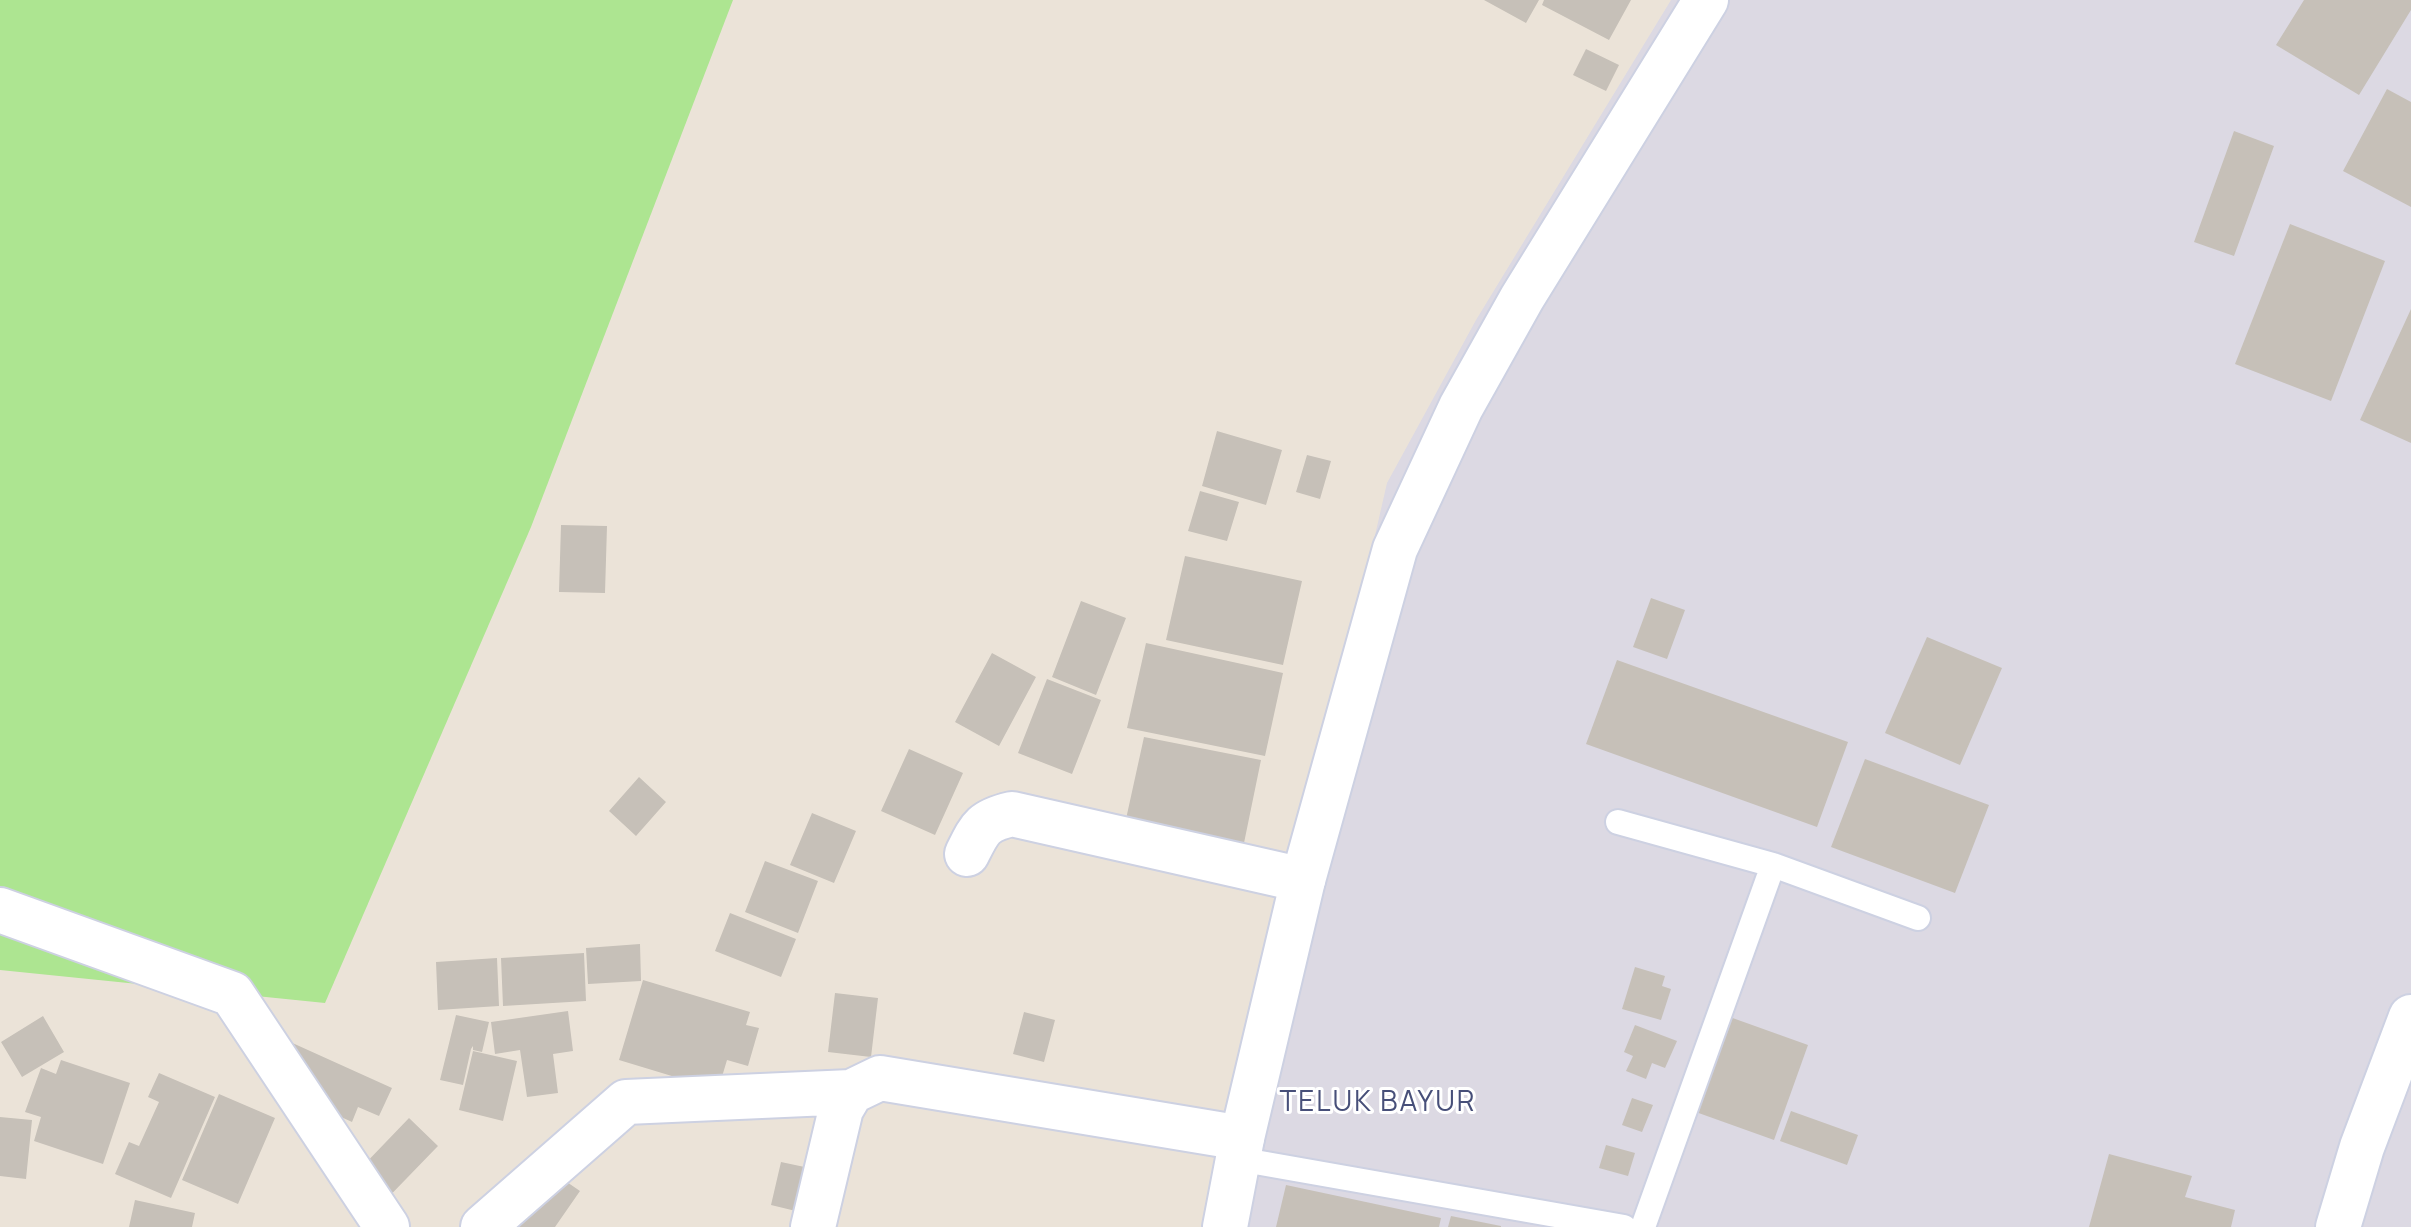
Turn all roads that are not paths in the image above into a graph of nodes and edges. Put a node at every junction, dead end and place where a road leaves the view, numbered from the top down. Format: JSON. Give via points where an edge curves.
{"nodes":[{"id":1,"x":1706,"y":0,"type":"edge"},
{"id":2,"x":1618,"y":822,"type":"dead end"},
{"id":3,"x":967,"y":854,"type":"dead end"},
{"id":4,"x":1773,"y":865,"type":"junction"},
{"id":5,"x":1303,"y":880,"type":"junction"},
{"id":6,"x":0,"y":910,"type":"edge"},
{"id":7,"x":1918,"y":918,"type":"dead end"},
{"id":8,"x":2411,"y":1017,"type":"edge"},
{"id":9,"x":851,"y":1092,"type":"junction"},
{"id":10,"x":1240,"y":1148,"type":"junction"},
{"id":11,"x":387,"y":1227,"type":"edge"},
{"id":12,"x":483,"y":1227,"type":"edge"},
{"id":13,"x":813,"y":1227,"type":"edge"},
{"id":14,"x":1225,"y":1227,"type":"edge"},
{"id":15,"x":1624,"y":1227,"type":"edge"},
{"id":16,"x":1643,"y":1227,"type":"edge"},
{"id":17,"x":2338,"y":1227,"type":"edge"}],
"edges":[{"from":1,"to":5,"type":"street","via":[[1522,298],[1461,407],[1395,549]]},
{"from":2,"to":4,"type":"lane"},
{"from":3,"to":5,"type":"street","via":[[991,819],[1012,814]]},
{"from":4,"to":7,"type":"lane"},
{"from":4,"to":16,"type":"lane"},
{"from":5,"to":10,"type":"street"},
{"from":6,"to":11,"type":"street","via":[[232,994]]},
{"from":8,"to":17,"type":"street"},
{"from":9,"to":10,"type":"street","via":[[880,1078]]},
{"from":9,"to":12,"type":"street","via":[[626,1102]]},
{"from":9,"to":13,"type":"street","via":[[841,1109]]},
{"from":10,"to":14,"type":"street"},
{"from":10,"to":15,"type":"lane"}]}
